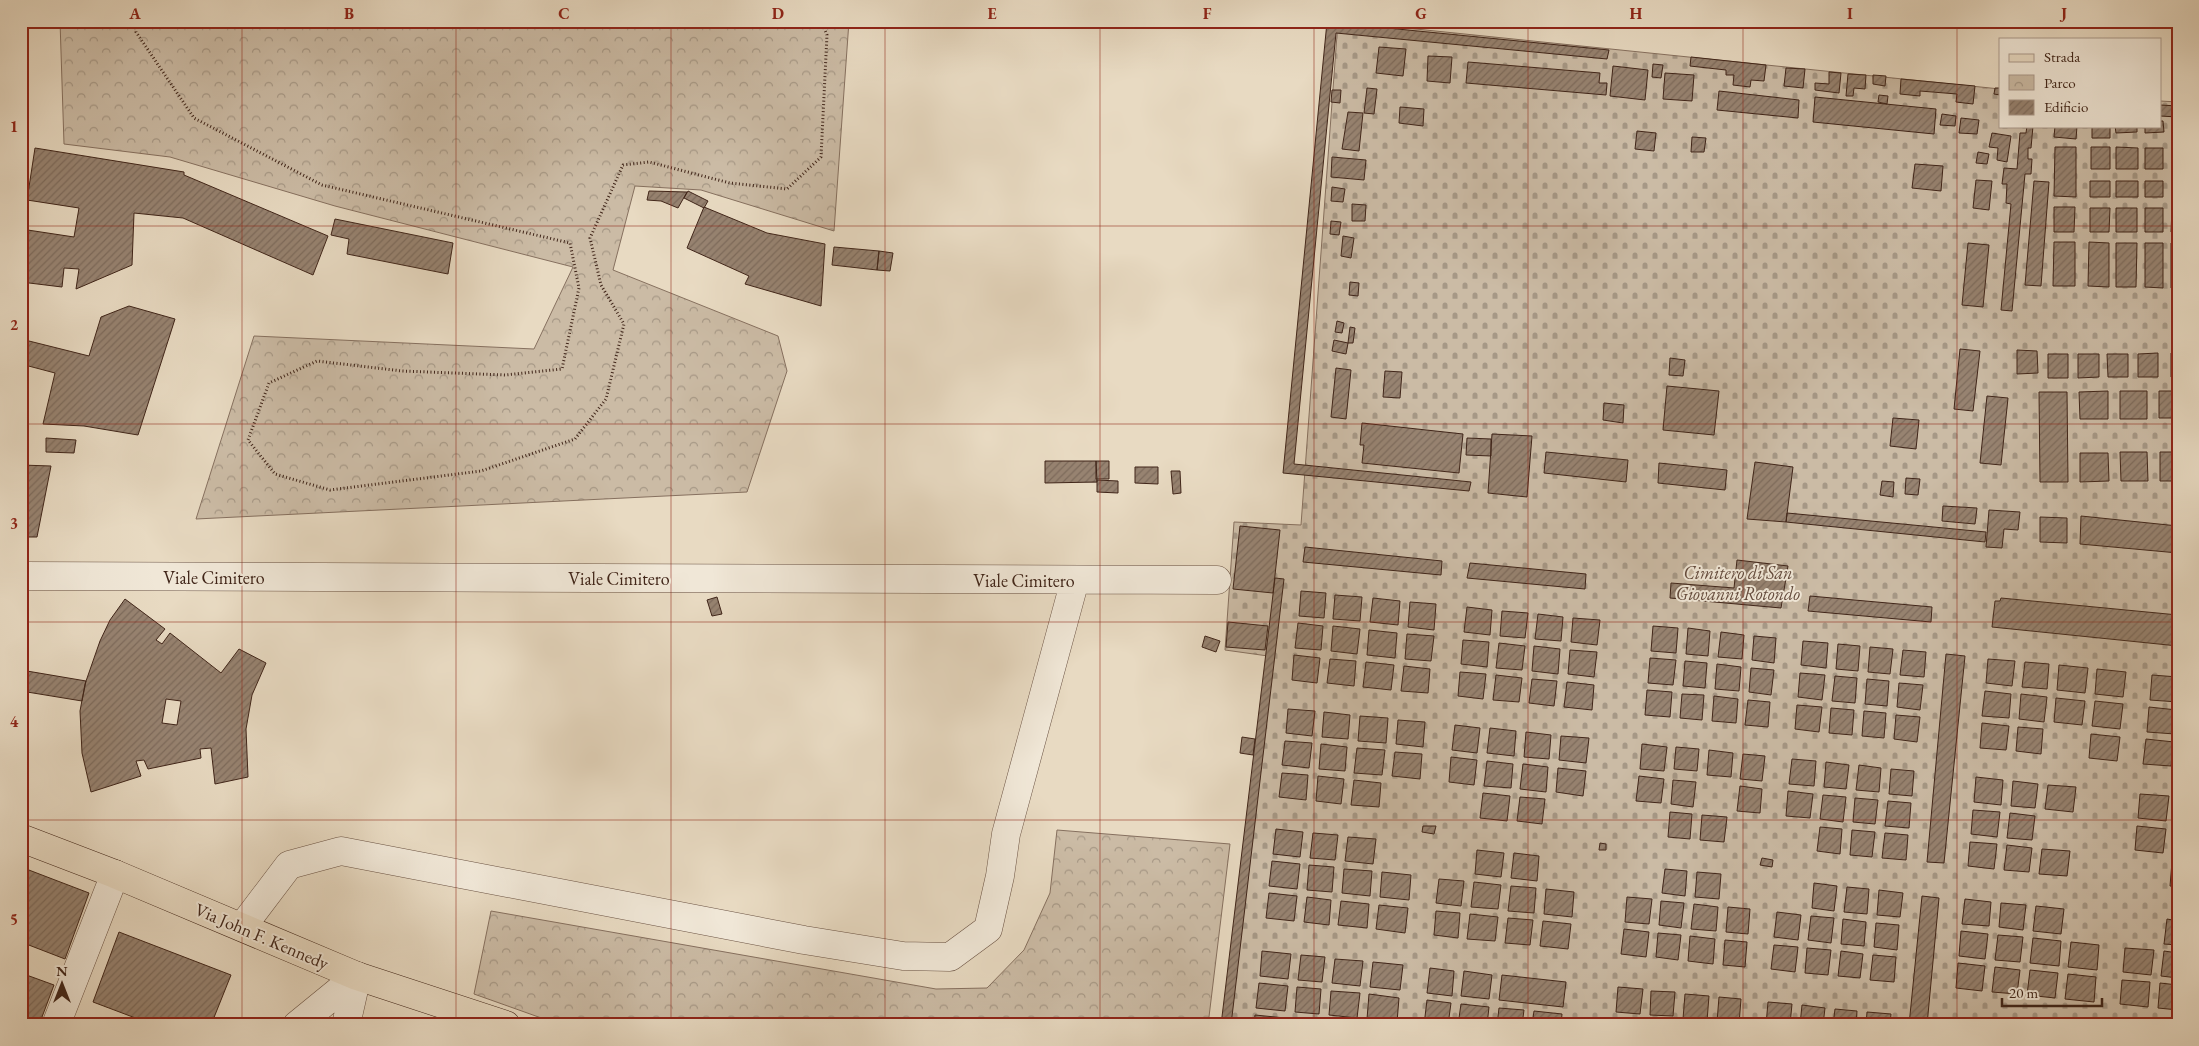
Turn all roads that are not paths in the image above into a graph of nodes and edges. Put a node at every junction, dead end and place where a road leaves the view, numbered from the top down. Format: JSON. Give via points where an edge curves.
{"nodes":[{"id":1,"x":21,"y":576,"type":"edge"},
{"id":2,"x":1075,"y":580,"type":"junction"},
{"id":3,"x":1217,"y":580,"type":"dead end"},
{"id":4,"x":21,"y":838,"type":"edge"},
{"id":5,"x":115,"y":874,"type":"junction"},
{"id":6,"x":242,"y":927,"type":"junction"},
{"id":7,"x":357,"y":976,"type":"junction"},
{"id":8,"x":56,"y":1025,"type":"edge"},
{"id":9,"x":297,"y":1025,"type":"edge"},
{"id":10,"x":346,"y":1025,"type":"edge"},
{"id":11,"x":506,"y":1025,"type":"edge"}],
"edges":[{"from":1,"to":2,"type":"street","name":"Viale Cimitero"},
{"from":2,"to":3,"type":"street","name":"Viale Cimitero"},
{"from":2,"to":6,"type":"street","via":[[1006,834],[988,929],[950,957],[903,956],[804,940],[341,851],[289,865]]},
{"from":4,"to":5,"type":"main road","name":"Via John F. Kennedy"},
{"from":5,"to":6,"type":"main road","name":"Via John F. Kennedy"},
{"from":5,"to":8,"type":"street"},
{"from":6,"to":7,"type":"main road","name":"Via John F. Kennedy"},
{"from":7,"to":9,"type":"street"},
{"from":7,"to":10,"type":"street"},
{"from":7,"to":11,"type":"main road","name":"Via John F. Kennedy"}]}
